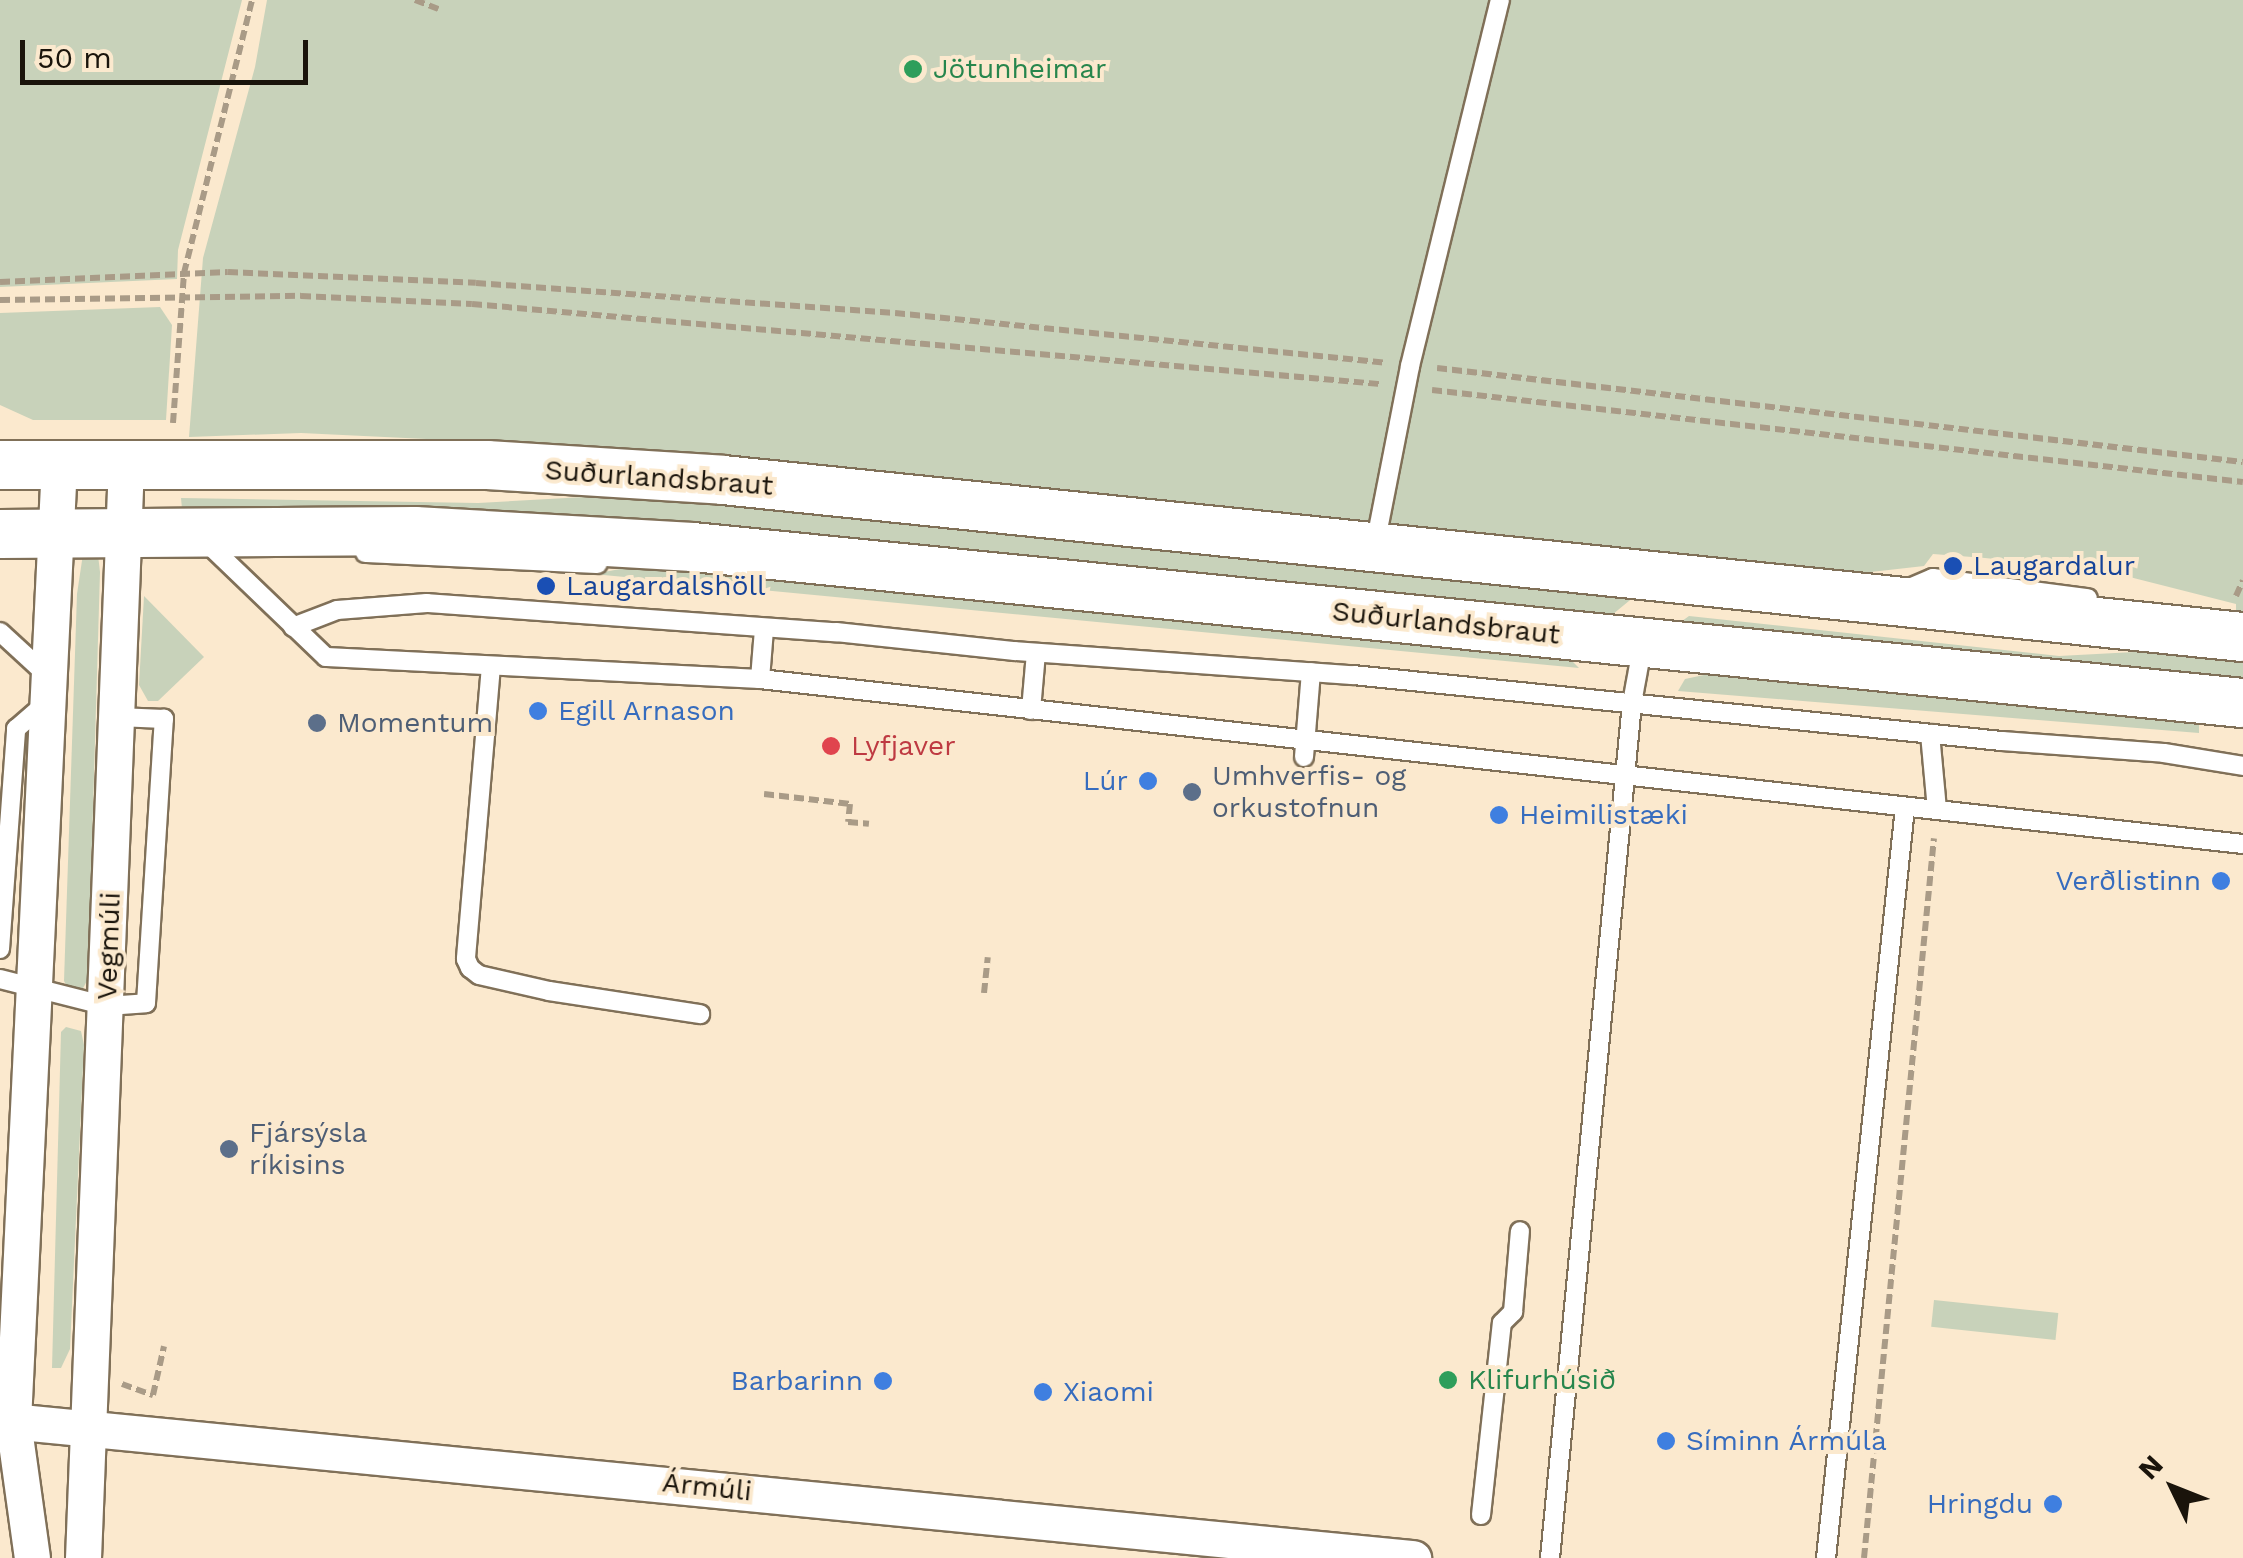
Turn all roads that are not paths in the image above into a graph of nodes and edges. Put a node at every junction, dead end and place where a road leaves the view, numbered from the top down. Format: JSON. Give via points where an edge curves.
{"nodes":[{"id":1,"x":1500,"y":0,"type":"edge"},
{"id":2,"x":60,"y":462,"type":"junction"},
{"id":3,"x":126,"y":462,"type":"junction"},
{"id":4,"x":0,"y":465,"type":"edge"},
{"id":5,"x":0,"y":534,"type":"edge"},
{"id":6,"x":57,"y":534,"type":"junction"},
{"id":7,"x":198,"y":535,"type":"junction"},
{"id":8,"x":126,"y":536,"type":"junction"},
{"id":9,"x":1374,"y":547,"type":"junction"},
{"id":10,"x":1665,"y":579,"type":"junction"},
{"id":11,"x":1882,"y":601,"type":"junction"},
{"id":12,"x":2114,"y":601,"type":"dead end"},
{"id":13,"x":2150,"y":606,"type":"dead end"},
{"id":14,"x":293,"y":627,"type":"junction"},
{"id":15,"x":764,"y":629,"type":"junction"},
{"id":16,"x":0,"y":632,"type":"edge"},
{"id":17,"x":2235,"y":636,"type":"edge"},
{"id":18,"x":1643,"y":643,"type":"junction"},
{"id":19,"x":1036,"y":653,"type":"junction"},
{"id":20,"x":491,"y":666,"type":"junction"},
{"id":21,"x":1312,"y":672,"type":"junction"},
{"id":22,"x":760,"y":679,"type":"junction"},
{"id":23,"x":49,"y":690,"type":"junction"},
{"id":24,"x":1632,"y":703,"type":"junction"},
{"id":25,"x":2243,"y":703,"type":"edge"},
{"id":26,"x":1031,"y":710,"type":"junction"},
{"id":27,"x":118,"y":717,"type":"junction"},
{"id":28,"x":1930,"y":734,"type":"junction"},
{"id":29,"x":1305,"y":748,"type":"junction"},
{"id":30,"x":2243,"y":766,"type":"edge"},
{"id":31,"x":1625,"y":776,"type":"junction"},
{"id":32,"x":1905,"y":807,"type":"junction"},
{"id":33,"x":1937,"y":810,"type":"junction"},
{"id":34,"x":2243,"y":844,"type":"edge"},
{"id":35,"x":0,"y":949,"type":"edge"},
{"id":36,"x":0,"y":979,"type":"edge"},
{"id":37,"x":34,"y":991,"type":"junction"},
{"id":38,"x":106,"y":1006,"type":"junction"},
{"id":39,"x":700,"y":1014,"type":"dead end"},
{"id":40,"x":1520,"y":1231,"type":"dead end"},
{"id":41,"x":10,"y":1288,"type":"edge"},
{"id":42,"x":6,"y":1421,"type":"edge"},
{"id":43,"x":88,"y":1430,"type":"junction"},
{"id":44,"x":1481,"y":1515,"type":"dead end"},
{"id":45,"x":32,"y":1558,"type":"edge"},
{"id":46,"x":83,"y":1558,"type":"edge"},
{"id":47,"x":1413,"y":1558,"type":"edge"},
{"id":48,"x":1550,"y":1558,"type":"edge"},
{"id":49,"x":1826,"y":1558,"type":"edge"}],
"edges":[{"from":1,"to":9,"type":"lane","via":[[1410,366]]},
{"from":2,"to":3,"type":"main road","name":"Suðurlandsbraut"},
{"from":2,"to":4,"type":"main road","name":"Suðurlandsbraut"},
{"from":2,"to":6,"type":"street"},
{"from":3,"to":8,"type":"street","name":"Vegmúli"},
{"from":3,"to":9,"type":"main road","name":"Suðurlandsbraut","via":[[488,466],[724,480]]},
{"from":5,"to":6,"type":"main road","name":"Suðurlandsbraut"},
{"from":6,"to":8,"type":"main road","name":"Suðurlandsbraut"},
{"from":6,"to":23,"type":"street"},
{"from":7,"to":8,"type":"main road","name":"Suðurlandsbraut"},
{"from":7,"to":14,"type":"lane"},
{"from":7,"to":18,"type":"main road","name":"Suðurlandsbraut","via":[[415,531],[648,545]]},
{"from":8,"to":27,"type":"street","name":"Vegmúli"},
{"from":9,"to":10,"type":"main road","name":"Suðurlandsbraut"},
{"from":10,"to":11,"type":"main road","name":"Suðurlandsbraut"},
{"from":10,"to":18,"type":"main road"},
{"from":11,"to":12,"type":"lane","via":[[1932,578]]},
{"from":11,"to":17,"type":"main road","name":"Suðurlandsbraut"},
{"from":13,"to":17,"type":"lane","name":"Suðurlandsbraut"},
{"from":14,"to":15,"type":"lane","via":[[337,610],[427,604]]},
{"from":14,"to":20,"type":"lane","via":[[326,658]]},
{"from":15,"to":19,"type":"lane"},
{"from":15,"to":22,"type":"lane"},
{"from":16,"to":23,"type":"lane"},
{"from":18,"to":24,"type":"lane"},
{"from":18,"to":25,"type":"main road","name":"Suðurlandsbraut"},
{"from":19,"to":21,"type":"lane"},
{"from":19,"to":26,"type":"lane"},
{"from":20,"to":22,"type":"lane"},
{"from":20,"to":39,"type":"lane","via":[[470,968],[549,991]]},
{"from":21,"to":24,"type":"lane"},
{"from":21,"to":29,"type":"lane"},
{"from":22,"to":26,"type":"lane"},
{"from":23,"to":35,"type":"lane","via":[[16,729]]},
{"from":23,"to":37,"type":"street"},
{"from":24,"to":28,"type":"lane"},
{"from":24,"to":31,"type":"lane"},
{"from":26,"to":29,"type":"lane"},
{"from":27,"to":38,"type":"street","name":"Vegmúli"},
{"from":27,"to":38,"type":"lane","via":[[164,719],[146,1003]]},
{"from":28,"to":30,"type":"lane"},
{"from":28,"to":33,"type":"lane"},
{"from":29,"to":31,"type":"lane"},
{"from":31,"to":32,"type":"lane"},
{"from":31,"to":48,"type":"lane"},
{"from":32,"to":33,"type":"lane"},
{"from":32,"to":49,"type":"lane"},
{"from":33,"to":34,"type":"lane"},
{"from":36,"to":37,"type":"lane"},
{"from":37,"to":38,"type":"lane"},
{"from":37,"to":41,"type":"street"},
{"from":38,"to":43,"type":"street","name":"Vegmúli"},
{"from":40,"to":44,"type":"lane","via":[[1513,1312],[1502,1323]]},
{"from":41,"to":42,"type":"street"},
{"from":42,"to":43,"type":"street","name":"Ármúli"},
{"from":42,"to":45,"type":"street"},
{"from":43,"to":46,"type":"street","name":"Vegmúli"},
{"from":43,"to":47,"type":"street","name":"Ármúli"}]}
